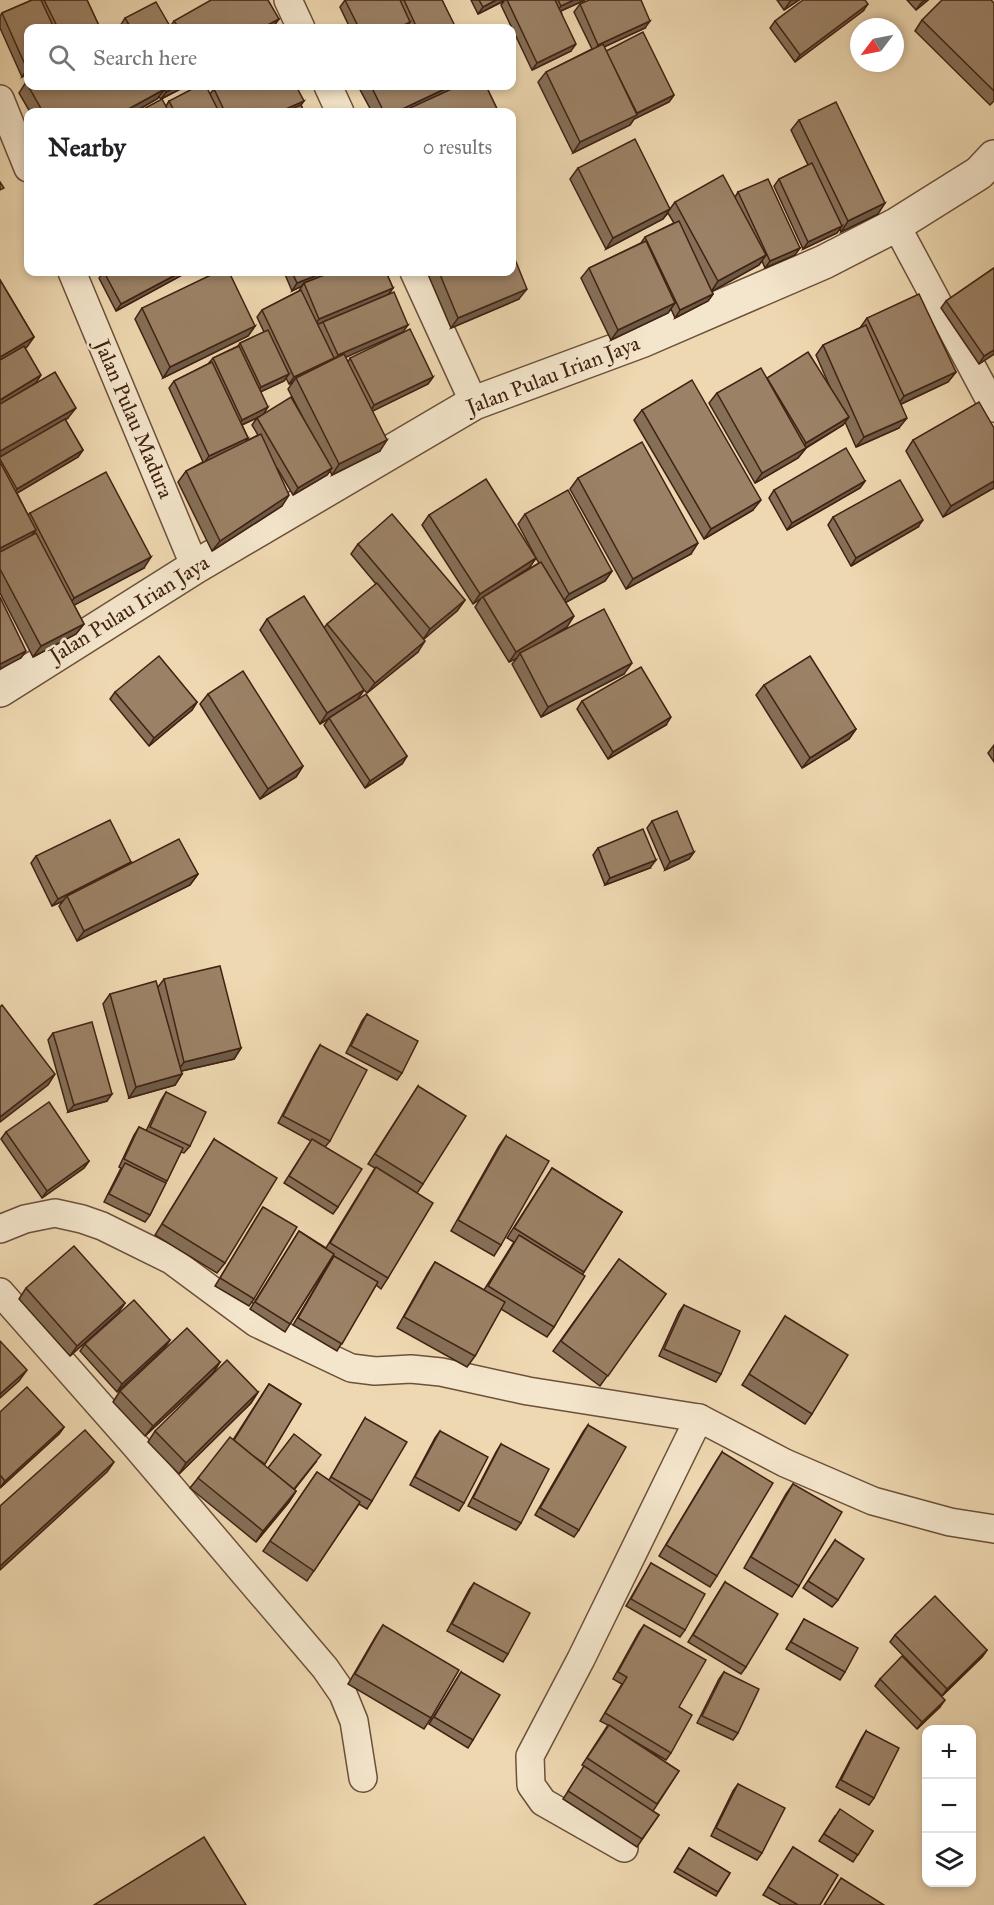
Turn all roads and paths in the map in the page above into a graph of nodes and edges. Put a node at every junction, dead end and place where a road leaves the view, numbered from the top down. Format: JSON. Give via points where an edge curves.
{"nodes":[{"id":1,"x":288,"y":0,"type":"edge"},
{"id":2,"x":299,"y":24,"type":"edge"},
{"id":3,"x":330,"y":90,"type":"edge"},
{"id":4,"x":0,"y":99,"type":"edge"},
{"id":5,"x":338,"y":108,"type":"edge"},
{"id":6,"x":24,"y":158,"type":"edge"},
{"id":7,"x":994,"y":158,"type":"edge"},
{"id":8,"x":896,"y":225,"type":"junction"},
{"id":9,"x":74,"y":276,"type":"edge"},
{"id":10,"x":416,"y":276,"type":"edge"},
{"id":11,"x":474,"y":403,"type":"junction"},
{"id":12,"x":994,"y":408,"type":"edge"},
{"id":13,"x":195,"y":567,"type":"junction"},
{"id":14,"x":0,"y":690,"type":"edge"},
{"id":15,"x":0,"y":1229,"type":"edge"},
{"id":16,"x":0,"y":1292,"type":"edge"},
{"id":17,"x":699,"y":1418,"type":"junction"},
{"id":18,"x":994,"y":1529,"type":"edge"},
{"id":19,"x":363,"y":1778,"type":"dead end"},
{"id":20,"x":624,"y":1848,"type":"dead end"}],
"edges":[{"from":1,"to":2,"type":"street"},
{"from":3,"to":5,"type":"street"},
{"from":4,"to":6,"type":"street"},
{"from":7,"to":8,"type":"street","name":"Jalan Pulau Irian Jaya","via":[[979,173]]},
{"from":8,"to":11,"type":"street","name":"Jalan Pulau Irian Jaya","via":[[824,262],[641,341]]},
{"from":8,"to":12,"type":"street"},
{"from":9,"to":13,"type":"street","name":"Jalan Pulau Madura"},
{"from":10,"to":11,"type":"street"},
{"from":11,"to":13,"type":"street","name":"Jalan Pulau Irian Jaya"},
{"from":13,"to":14,"type":"street","name":"Jalan Pulau Irian Jaya"},
{"from":15,"to":17,"type":"street","via":[[55,1213],[102,1226],[171,1260],[256,1323],[351,1368],[441,1372],[528,1391]]},
{"from":16,"to":19,"type":"street","via":[[325,1668],[343,1694],[354,1721]]},
{"from":17,"to":18,"type":"street","via":[[785,1463],[873,1501],[950,1522]]},
{"from":17,"to":20,"type":"street","via":[[530,1756],[531,1785],[543,1802]]}]}
